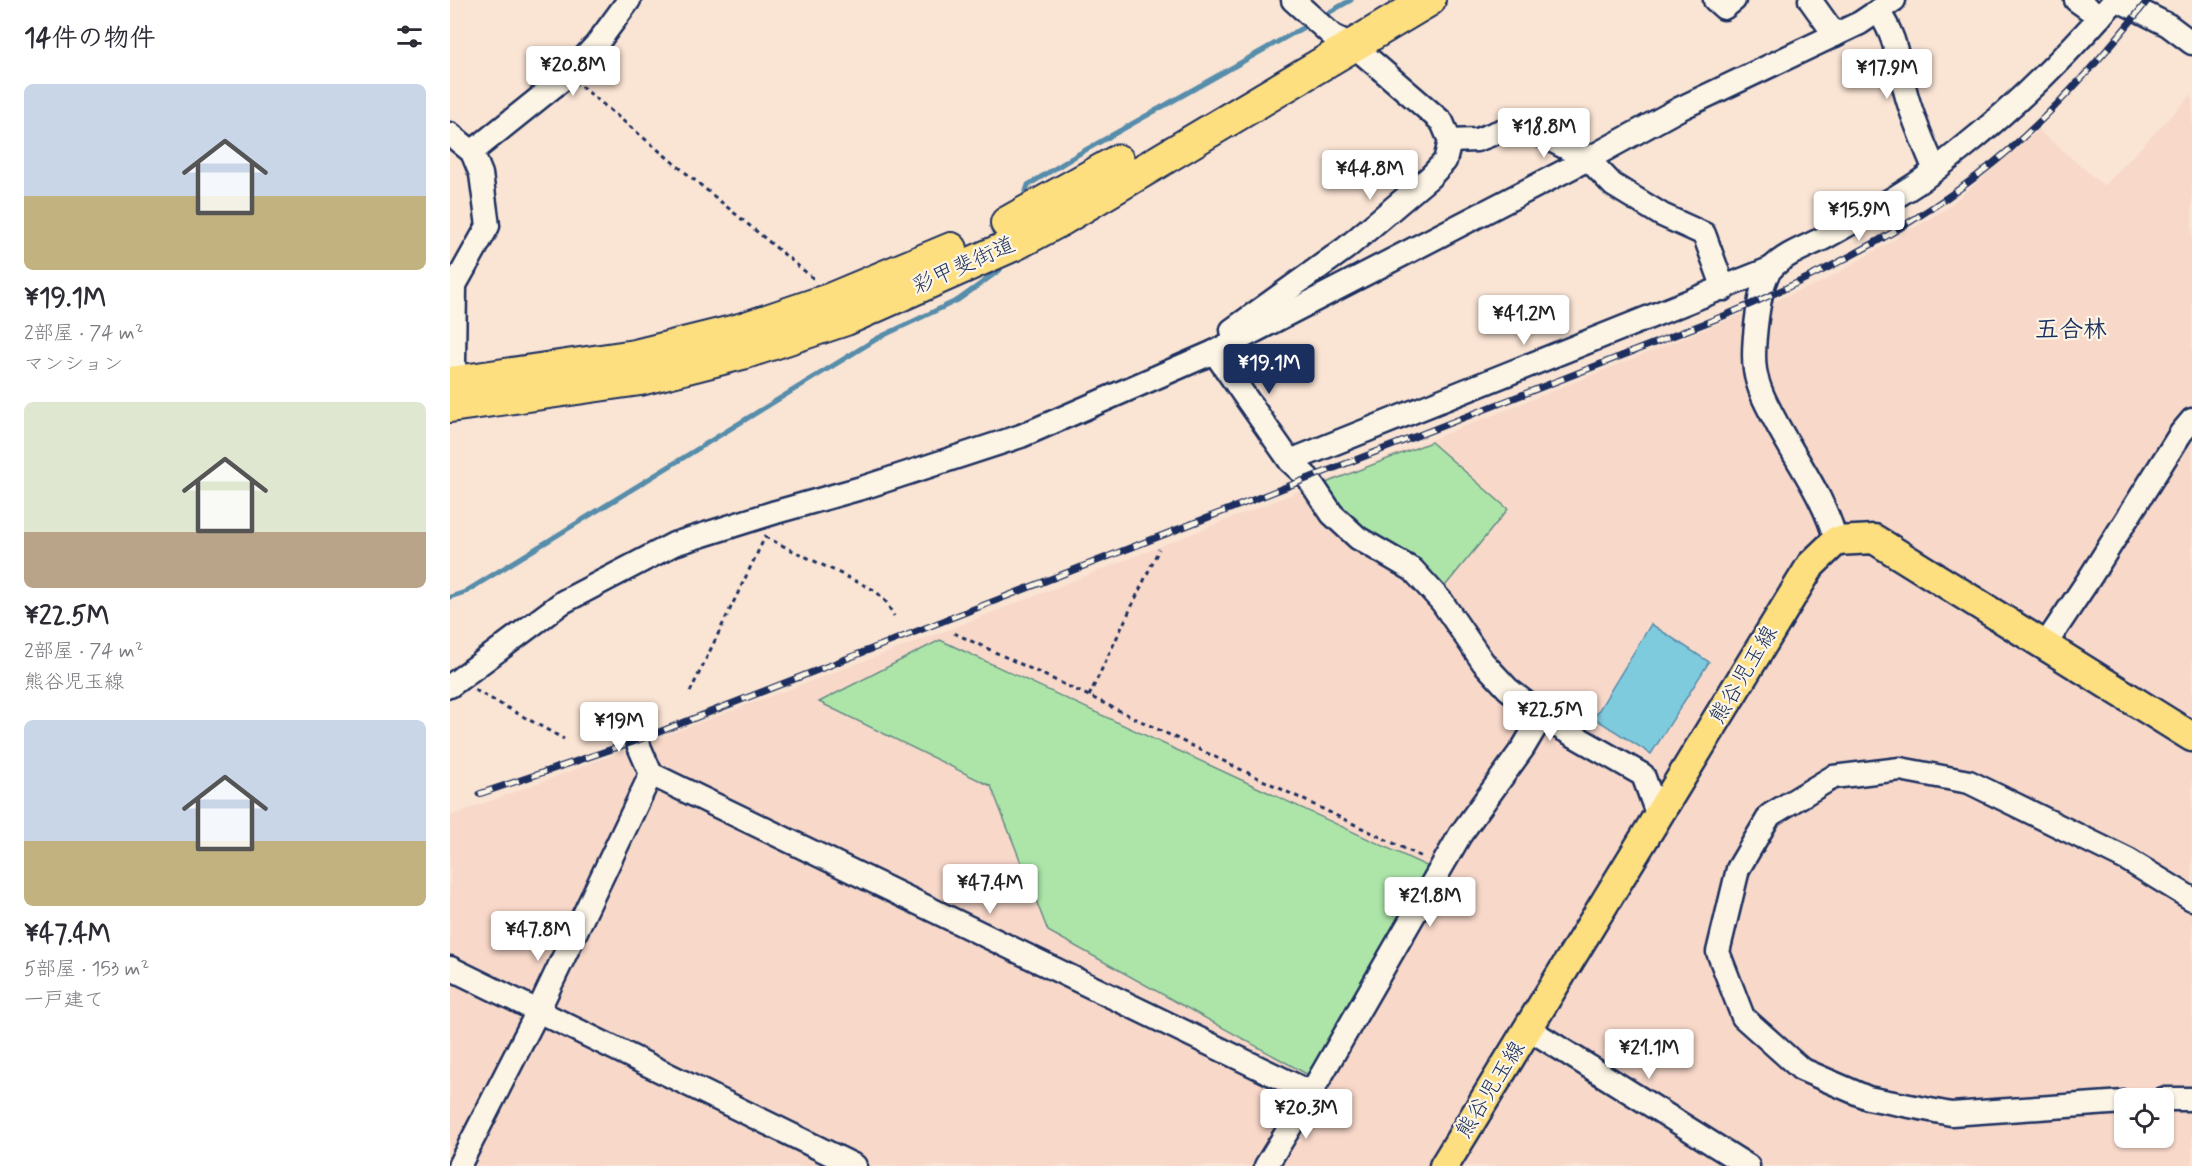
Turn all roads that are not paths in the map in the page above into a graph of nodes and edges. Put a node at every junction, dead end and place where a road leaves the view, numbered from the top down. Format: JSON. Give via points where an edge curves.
{"nodes":[{"id":1,"x":629,"y":0,"type":"edge"},
{"id":2,"x":1293,"y":0,"type":"edge"},
{"id":3,"x":1391,"y":0,"type":"edge"},
{"id":4,"x":1429,"y":0,"type":"edge"},
{"id":5,"x":1715,"y":0,"type":"edge"},
{"id":6,"x":1734,"y":0,"type":"edge"},
{"id":7,"x":1810,"y":0,"type":"edge"},
{"id":8,"x":2076,"y":0,"type":"edge"},
{"id":9,"x":2116,"y":0,"type":"edge"},
{"id":10,"x":1886,"y":6,"type":"edge"},
{"id":11,"x":2100,"y":17,"type":"junction"},
{"id":12,"x":1834,"y":35,"type":"junction"},
{"id":13,"x":1343,"y":41,"type":"junction"},
{"id":14,"x":2192,"y":43,"type":"edge"},
{"id":15,"x":450,"y":134,"type":"edge"},
{"id":16,"x":1450,"y":141,"type":"junction"},
{"id":17,"x":472,"y":152,"type":"junction"},
{"id":18,"x":1588,"y":159,"type":"junction"},
{"id":19,"x":1935,"y":170,"type":"junction"},
{"id":20,"x":1772,"y":268,"type":"junction"},
{"id":21,"x":1724,"y":289,"type":"junction"},
{"id":22,"x":1214,"y":352,"type":"junction"},
{"id":23,"x":452,"y":390,"type":"edge"},
{"id":24,"x":2192,"y":420,"type":"edge"},
{"id":25,"x":1290,"y":461,"type":"junction"},
{"id":26,"x":1836,"y":541,"type":"junction"},
{"id":27,"x":2045,"y":645,"type":"junction"},
{"id":28,"x":454,"y":684,"type":"edge"},
{"id":29,"x":626,"y":716,"type":"dead end"},
{"id":30,"x":1542,"y":716,"type":"junction"},
{"id":31,"x":2192,"y":737,"type":"edge"},
{"id":32,"x":651,"y":774,"type":"junction"},
{"id":33,"x":1658,"y":816,"type":"junction"},
{"id":34,"x":2192,"y":899,"type":"edge"},
{"id":35,"x":450,"y":968,"type":"edge"},
{"id":36,"x":537,"y":1011,"type":"junction"},
{"id":37,"x":1529,"y":1029,"type":"junction"},
{"id":38,"x":1311,"y":1093,"type":"junction"},
{"id":39,"x":2174,"y":1099,"type":"edge"},
{"id":40,"x":2192,"y":1099,"type":"edge"},
{"id":41,"x":2114,"y":1103,"type":"edge"},
{"id":42,"x":459,"y":1166,"type":"edge"},
{"id":43,"x":855,"y":1166,"type":"edge"},
{"id":44,"x":1266,"y":1166,"type":"edge"},
{"id":45,"x":1444,"y":1166,"type":"edge"},
{"id":46,"x":1748,"y":1166,"type":"edge"}],
"edges":[{"from":1,"to":17,"type":"street","via":[[568,75]]},
{"from":2,"to":13,"type":"street"},
{"from":3,"to":13,"type":"highway","name":"彩甲斐街道"},
{"from":4,"to":13,"type":"highway","name":"彩甲斐街道"},
{"from":5,"to":6,"type":"street","via":[[1724,8]]},
{"from":7,"to":12,"type":"street"},
{"from":8,"to":11,"type":"street"},
{"from":9,"to":11,"type":"street"},
{"from":9,"to":14,"type":"street","via":[[2168,25]]},
{"from":10,"to":12,"type":"street"},
{"from":10,"to":19,"type":"street","via":[[1905,92]]},
{"from":11,"to":19,"type":"street","via":[[2024,97]]},
{"from":12,"to":18,"type":"street","via":[[1679,109]]},
{"from":13,"to":16,"type":"street","via":[[1442,122]]},
{"from":13,"to":23,"type":"highway","name":"彩甲斐街道","via":[[1021,217],[829,300],[740,330],[635,356]]},
{"from":13,"to":23,"type":"highway","name":"彩甲斐街道","via":[[1062,219],[846,319],[640,379]]},
{"from":15,"to":17,"type":"street"},
{"from":16,"to":18,"type":"street","via":[[1477,140],[1519,124]]},
{"from":16,"to":22,"type":"street","via":[[1444,161],[1430,177],[1346,248],[1230,332]]},
{"from":17,"to":23,"type":"street","via":[[481,174],[488,226],[455,285]]},
{"from":18,"to":21,"type":"street","via":[[1613,185],[1662,215],[1704,234]]},
{"from":18,"to":22,"type":"street"},
{"from":19,"to":20,"type":"street"},
{"from":20,"to":21,"type":"street"},
{"from":20,"to":26,"type":"street","via":[[1764,282],[1761,300],[1754,344],[1755,370],[1762,396],[1825,508]]},
{"from":21,"to":25,"type":"street"},
{"from":22,"to":25,"type":"street"},
{"from":22,"to":28,"type":"street","via":[[1021,436],[865,488],[674,544],[563,602]]},
{"from":24,"to":27,"type":"street"},
{"from":25,"to":30,"type":"street","via":[[1308,478],[1332,514],[1358,538],[1413,570],[1442,602],[1483,662],[1508,689]]},
{"from":26,"to":27,"type":"main road","via":[[1874,540]]},
{"from":26,"to":33,"type":"main road","name":"熊谷児玉線","via":[[1811,565]]},
{"from":27,"to":31,"type":"main road"},
{"from":29,"to":32,"type":"street"},
{"from":30,"to":33,"type":"street","via":[[1643,775]]},
{"from":30,"to":38,"type":"street","via":[[1460,835]]},
{"from":32,"to":36,"type":"street"},
{"from":32,"to":38,"type":"street"},
{"from":33,"to":37,"type":"main road","name":"熊谷児玉線"},
{"from":34,"to":41,"type":"street","via":[[2128,860],[1969,782],[1900,769],[1833,777],[1770,815],[1738,869],[1719,952],[1743,1017],[1801,1069],[1868,1098],[1951,1114]]},
{"from":35,"to":36,"type":"street"},
{"from":36,"to":42,"type":"street"},
{"from":36,"to":43,"type":"street"},
{"from":37,"to":45,"type":"main road","name":"熊谷児玉線"},
{"from":37,"to":46,"type":"street"},
{"from":38,"to":44,"type":"street"},
{"from":39,"to":40,"type":"street"}]}
